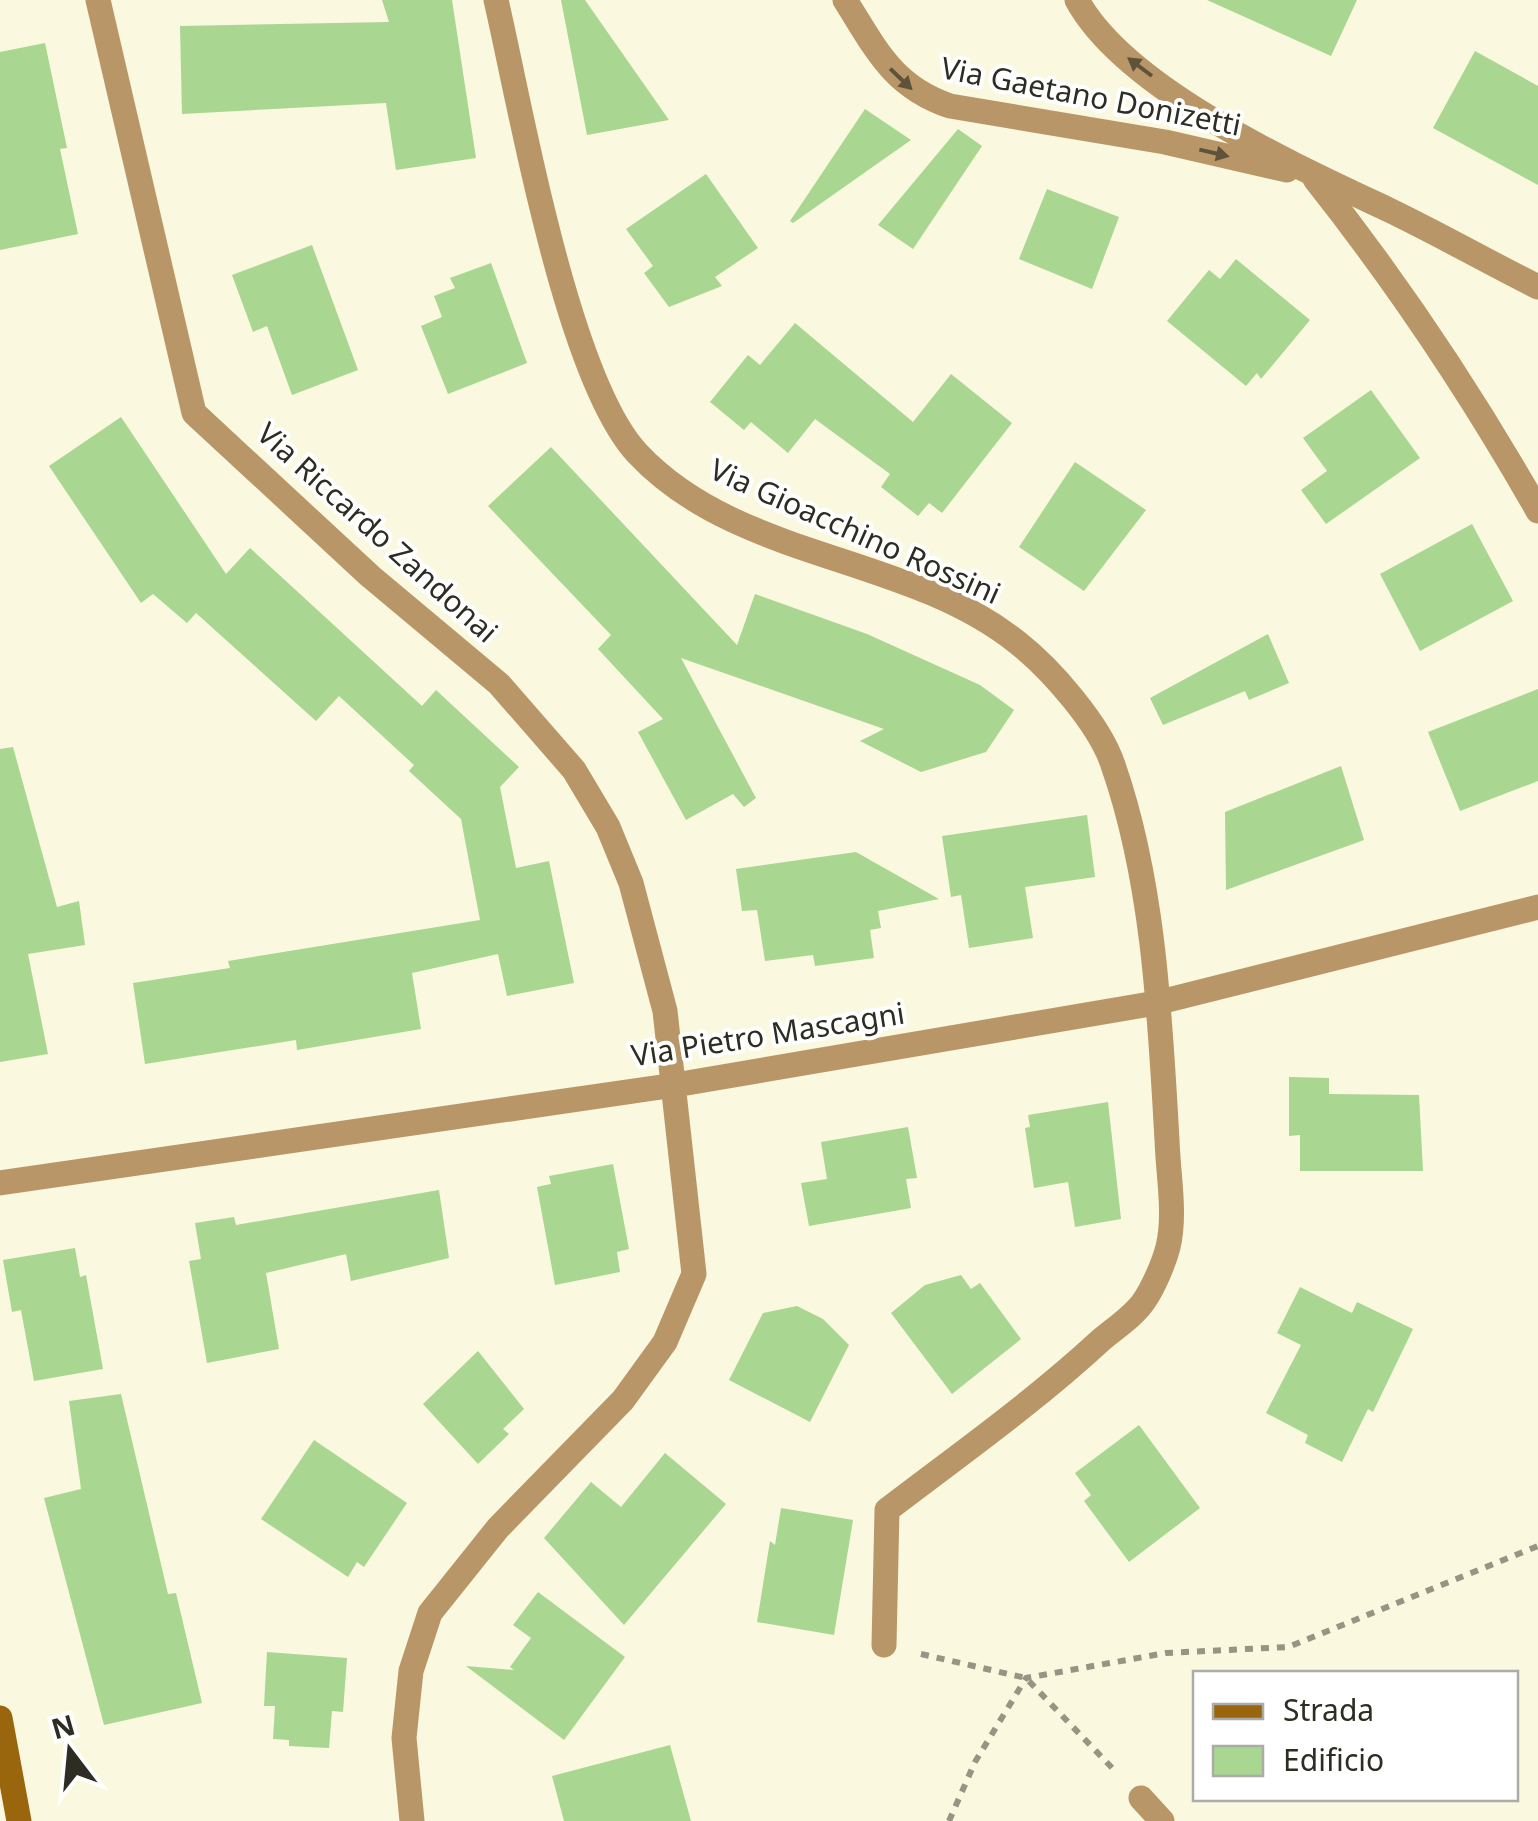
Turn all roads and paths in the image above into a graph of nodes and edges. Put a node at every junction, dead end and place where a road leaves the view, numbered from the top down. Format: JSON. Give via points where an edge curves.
{"nodes":[{"id":1,"x":98,"y":0,"type":"edge"},
{"id":2,"x":496,"y":0,"type":"edge"},
{"id":3,"x":845,"y":0,"type":"edge"},
{"id":4,"x":1077,"y":0,"type":"edge"},
{"id":5,"x":1312,"y":175,"type":"junction"},
{"id":6,"x":1538,"y":288,"type":"edge"},
{"id":7,"x":1538,"y":510,"type":"edge"},
{"id":8,"x":1538,"y":907,"type":"edge"},
{"id":9,"x":1156,"y":1003,"type":"junction"},
{"id":10,"x":675,"y":1085,"type":"junction"},
{"id":11,"x":0,"y":1183,"type":"edge"},
{"id":12,"x":1538,"y":1546,"type":"edge"},
{"id":13,"x":884,"y":1645,"type":"joint"},
{"id":14,"x":1026,"y":1678,"type":"junction"},
{"id":15,"x":0,"y":1718,"type":"edge"},
{"id":16,"x":1141,"y":1798,"type":"joint"},
{"id":17,"x":20,"y":1821,"type":"edge"},
{"id":18,"x":412,"y":1821,"type":"edge"},
{"id":19,"x":949,"y":1821,"type":"edge"},
{"id":20,"x":1162,"y":1821,"type":"edge"}],
"edges":[{"from":1,"to":10,"type":"street","name":"Via Riccardo Zandonai","via":[[194,413],[499,684],[574,770],[632,884]]},
{"from":2,"to":9,"type":"street","name":"Via Gioacchino Rossini","via":[[583,345],[634,450],[717,514],[960,607],[1015,640],[1056,678],[1112,760],[1142,888]]},
{"from":3,"to":5,"type":"street","name":"Via Gaetano Donizetti","one_way":true,"via":[[895,76],[920,96]]},
{"from":5,"to":4,"type":"street","one_way":true,"via":[[1182,99],[1120,52]]},
{"from":5,"to":6,"type":"street"},
{"from":5,"to":7,"type":"street","via":[[1413,306]]},
{"from":8,"to":9,"type":"street","name":"Via Pietro Mascagni"},
{"from":9,"to":10,"type":"street","name":"Via Pietro Mascagni"},
{"from":9,"to":13,"type":"street","name":"Via Gioacchino Rossini","via":[[1168,1248],[1144,1302],[1070,1370],[888,1510]]},
{"from":10,"to":11,"type":"street","name":"Via Pietro Mascagni"},
{"from":10,"to":18,"type":"street","name":"Via Riccardo Zandonai","via":[[694,1274],[664,1342],[624,1400],[498,1528],[430,1614],[411,1671],[404,1738]]},
{"from":12,"to":14,"type":"path","via":[[1288,1647],[1166,1653]]},
{"from":13,"to":14,"type":"path"},
{"from":14,"to":16,"type":"path"},
{"from":14,"to":19,"type":"path","via":[[975,1762]]},
{"from":15,"to":17,"type":"street"},
{"from":16,"to":20,"type":"street"}]}
